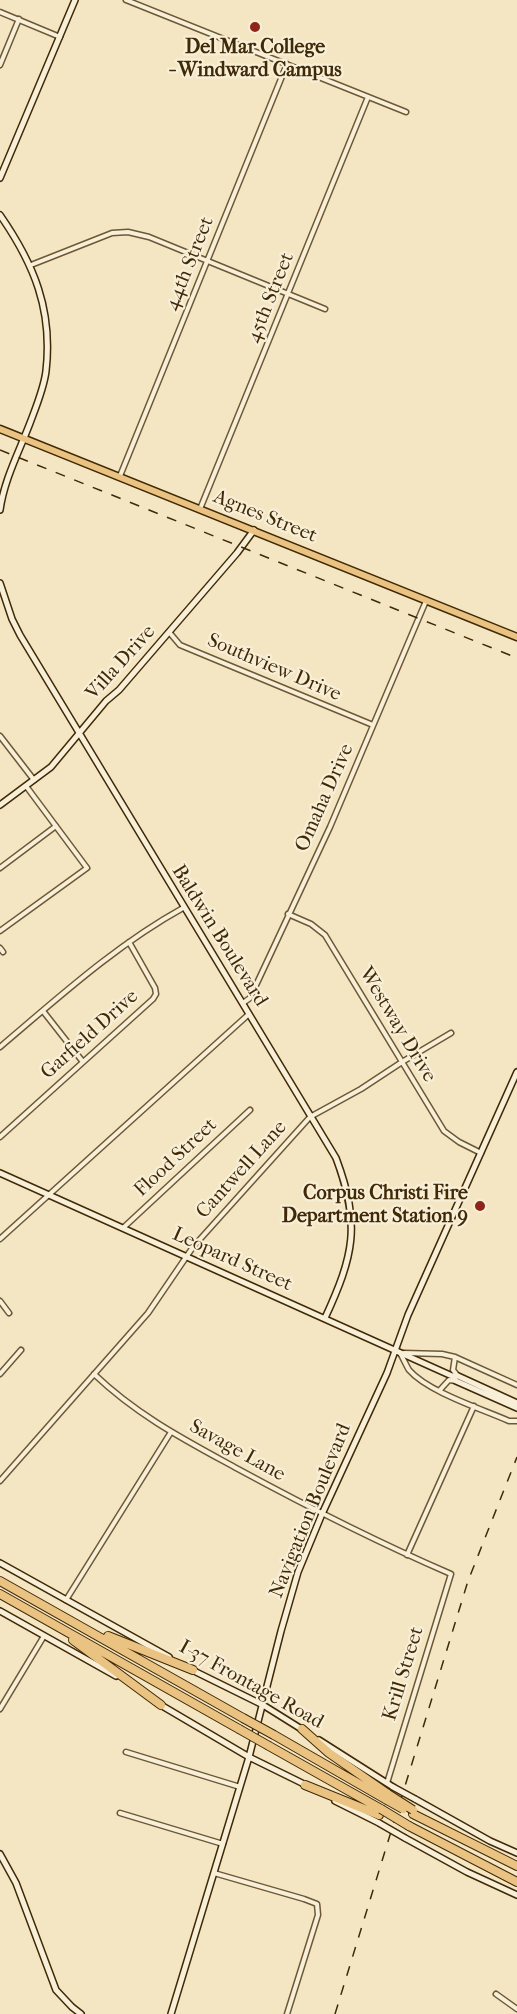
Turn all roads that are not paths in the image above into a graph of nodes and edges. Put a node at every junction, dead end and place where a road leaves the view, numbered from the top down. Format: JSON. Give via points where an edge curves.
{"nodes":[{"id":1,"x":75,"y":0,"type":"edge"},
{"id":2,"x":126,"y":0,"type":"edge"},
{"id":3,"x":0,"y":12,"type":"edge"},
{"id":4,"x":19,"y":19,"type":"junction"},
{"id":5,"x":60,"y":37,"type":"junction"},
{"id":6,"x":287,"y":64,"type":"junction"},
{"id":7,"x":0,"y":65,"type":"edge"},
{"id":8,"x":368,"y":97,"type":"junction"},
{"id":9,"x":406,"y":112,"type":"dead end"},
{"id":10,"x":0,"y":178,"type":"edge"},
{"id":11,"x":0,"y":215,"type":"edge"},
{"id":12,"x":207,"y":261,"type":"junction"},
{"id":13,"x":31,"y":265,"type":"junction"},
{"id":14,"x":288,"y":294,"type":"junction"},
{"id":15,"x":325,"y":309,"type":"dead end"},
{"id":16,"x":0,"y":429,"type":"edge"},
{"id":17,"x":24,"y":438,"type":"junction"},
{"id":18,"x":120,"y":476,"type":"junction"},
{"id":19,"x":200,"y":509,"type":"junction"},
{"id":20,"x":0,"y":510,"type":"edge"},
{"id":21,"x":254,"y":530,"type":"junction"},
{"id":22,"x":0,"y":583,"type":"edge"},
{"id":23,"x":426,"y":600,"type":"junction"},
{"id":24,"x":169,"y":632,"type":"junction"},
{"id":25,"x":517,"y":637,"type":"edge"},
{"id":26,"x":373,"y":725,"type":"junction"},
{"id":27,"x":80,"y":733,"type":"junction"},
{"id":28,"x":1,"y":739,"type":"edge"},
{"id":29,"x":34,"y":780,"type":"junction"},
{"id":30,"x":26,"y":786,"type":"junction"},
{"id":31,"x":0,"y":805,"type":"edge"},
{"id":32,"x":56,"y":826,"type":"junction"},
{"id":33,"x":0,"y":868,"type":"edge"},
{"id":34,"x":183,"y":909,"type":"junction"},
{"id":35,"x":288,"y":914,"type":"junction"},
{"id":36,"x":0,"y":931,"type":"edge"},
{"id":37,"x":129,"y":942,"type":"junction"},
{"id":38,"x":243,"y":1003,"type":"junction"},
{"id":39,"x":43,"y":1011,"type":"junction"},
{"id":40,"x":249,"y":1013,"type":"junction"},
{"id":41,"x":451,"y":1033,"type":"dead end"},
{"id":42,"x":0,"y":1047,"type":"edge"},
{"id":43,"x":83,"y":1062,"type":"junction"},
{"id":44,"x":402,"y":1062,"type":"junction"},
{"id":45,"x":517,"y":1072,"type":"edge"},
{"id":46,"x":250,"y":1110,"type":"dead end"},
{"id":47,"x":310,"y":1117,"type":"junction"},
{"id":48,"x":0,"y":1137,"type":"edge"},
{"id":49,"x":480,"y":1153,"type":"junction"},
{"id":50,"x":0,"y":1173,"type":"edge"},
{"id":51,"x":49,"y":1194,"type":"junction"},
{"id":52,"x":123,"y":1228,"type":"junction"},
{"id":53,"x":0,"y":1239,"type":"edge"},
{"id":54,"x":188,"y":1256,"type":"junction"},
{"id":55,"x":0,"y":1301,"type":"edge"},
{"id":56,"x":9,"y":1313,"type":"dead end"},
{"id":57,"x":325,"y":1318,"type":"junction"},
{"id":58,"x":21,"y":1350,"type":"dead end"},
{"id":59,"x":398,"y":1351,"type":"junction"},
{"id":60,"x":455,"y":1358,"type":"junction"},
{"id":61,"x":0,"y":1374,"type":"edge"},
{"id":62,"x":94,"y":1374,"type":"junction"},
{"id":63,"x":455,"y":1378,"type":"junction"},
{"id":64,"x":517,"y":1384,"type":"edge"},
{"id":65,"x":439,"y":1391,"type":"junction"},
{"id":66,"x":515,"y":1404,"type":"edge"},
{"id":67,"x":474,"y":1406,"type":"junction"},
{"id":68,"x":517,"y":1421,"type":"edge"},
{"id":69,"x":171,"y":1432,"type":"junction"},
{"id":70,"x":0,"y":1481,"type":"edge"},
{"id":71,"x":322,"y":1514,"type":"junction"},
{"id":72,"x":407,"y":1555,"type":"junction"},
{"id":73,"x":0,"y":1563,"type":"edge"},
{"id":74,"x":451,"y":1574,"type":"joint"},
{"id":75,"x":0,"y":1581,"type":"edge"},
{"id":76,"x":0,"y":1594,"type":"edge"},
{"id":77,"x":66,"y":1600,"type":"junction"},
{"id":78,"x":0,"y":1611,"type":"edge"},
{"id":79,"x":45,"y":1620,"type":"junction"},
{"id":80,"x":81,"y":1625,"type":"junction"},
{"id":81,"x":44,"y":1635,"type":"junction"},
{"id":82,"x":193,"y":1670,"type":"junction"},
{"id":83,"x":161,"y":1705,"type":"junction"},
{"id":84,"x":263,"y":1705,"type":"junction"},
{"id":85,"x":0,"y":1708,"type":"edge"},
{"id":86,"x":302,"y":1729,"type":"junction"},
{"id":87,"x":126,"y":1752,"type":"dead end"},
{"id":88,"x":249,"y":1757,"type":"junction"},
{"id":89,"x":386,"y":1783,"type":"junction"},
{"id":90,"x":305,"y":1785,"type":"joint"},
{"id":91,"x":240,"y":1787,"type":"junction"},
{"id":92,"x":390,"y":1794,"type":"junction"},
{"id":93,"x":120,"y":1813,"type":"dead end"},
{"id":94,"x":380,"y":1816,"type":"junction"},
{"id":95,"x":224,"y":1844,"type":"junction"},
{"id":96,"x":517,"y":1853,"type":"edge"},
{"id":97,"x":0,"y":1854,"type":"edge"},
{"id":98,"x":517,"y":1865,"type":"edge"},
{"id":99,"x":214,"y":1873,"type":"junction"},
{"id":100,"x":517,"y":1882,"type":"edge"},
{"id":101,"x":517,"y":1895,"type":"edge"},
{"id":102,"x":496,"y":1994,"type":"dead end"},
{"id":103,"x":517,"y":2009,"type":"edge"},
{"id":104,"x":81,"y":2014,"type":"edge"},
{"id":105,"x":171,"y":2014,"type":"edge"},
{"id":106,"x":287,"y":2014,"type":"edge"}],
"edges":[{"from":1,"to":5,"type":"main road"},
{"from":2,"to":6,"type":"street"},
{"from":3,"to":4,"type":"street"},
{"from":4,"to":5,"type":"street"},
{"from":4,"to":7,"type":"street"},
{"from":5,"to":10,"type":"main road"},
{"from":6,"to":8,"type":"street"},
{"from":6,"to":12,"type":"street","name":"44th Street"},
{"from":8,"to":9,"type":"street"},
{"from":8,"to":14,"type":"street","name":"45th Street"},
{"from":11,"to":13,"type":"main road"},
{"from":12,"to":13,"type":"street","via":[[128,232],[112,233]]},
{"from":12,"to":14,"type":"street"},
{"from":12,"to":18,"type":"street","name":"44th Street"},
{"from":13,"to":17,"type":"main road","via":[[41,294],[46,372]]},
{"from":14,"to":15,"type":"street"},
{"from":14,"to":19,"type":"street","name":"45th Street"},
{"from":16,"to":17,"type":"main road","name":"Agnes Street"},
{"from":17,"to":18,"type":"main road","name":"Agnes Street"},
{"from":17,"to":20,"type":"main road"},
{"from":18,"to":19,"type":"main road","name":"Agnes Street"},
{"from":19,"to":21,"type":"main road","name":"Agnes Street"},
{"from":21,"to":23,"type":"main road","name":"Agnes Street"},
{"from":21,"to":24,"type":"main road","name":"Villa Drive"},
{"from":22,"to":27,"type":"main road","name":"Baldwin Boulevard","via":[[20,635]]},
{"from":23,"to":25,"type":"main road","name":"Agnes Street"},
{"from":23,"to":26,"type":"street","name":"Omaha Drive"},
{"from":24,"to":26,"type":"street","name":"Southview Drive","via":[[180,645]]},
{"from":24,"to":27,"type":"main road","name":"Villa Drive"},
{"from":26,"to":35,"type":"street","name":"Omaha Drive"},
{"from":27,"to":29,"type":"main road","name":"Villa Drive","via":[[51,767]]},
{"from":27,"to":34,"type":"main road","name":"Baldwin Boulevard"},
{"from":28,"to":29,"type":"street"},
{"from":29,"to":30,"type":"main road","name":"Villa Drive"},
{"from":30,"to":31,"type":"main road","name":"Villa Drive"},
{"from":30,"to":32,"type":"street"},
{"from":32,"to":33,"type":"street"},
{"from":32,"to":36,"type":"street","via":[[87,868]]},
{"from":34,"to":37,"type":"street"},
{"from":34,"to":38,"type":"main road","name":"Baldwin Boulevard"},
{"from":35,"to":38,"type":"street","name":"Omaha Drive","via":[[250,998]]},
{"from":35,"to":44,"type":"street","name":"Westway Drive","via":[[325,935]]},
{"from":37,"to":39,"type":"street"},
{"from":37,"to":43,"type":"street","name":"Garfield Drive","via":[[156,994]]},
{"from":38,"to":40,"type":"main road","name":"Baldwin Boulevard"},
{"from":39,"to":42,"type":"street"},
{"from":39,"to":43,"type":"street"},
{"from":40,"to":47,"type":"main road","name":"Baldwin Boulevard"},
{"from":40,"to":51,"type":"street"},
{"from":41,"to":44,"type":"street","name":"Cantwell Lane"},
{"from":43,"to":48,"type":"street","name":"Garfield Drive"},
{"from":44,"to":47,"type":"street","name":"Cantwell Lane"},
{"from":44,"to":49,"type":"street","name":"Westway Drive","via":[[444,1131]]},
{"from":45,"to":49,"type":"main road","name":"Navigation Boulevard"},
{"from":46,"to":52,"type":"street","name":"Flood Street"},
{"from":47,"to":54,"type":"street","name":"Cantwell Lane"},
{"from":47,"to":57,"type":"main road","name":"Baldwin Boulevard","via":[[336,1158],[352,1227],[343,1279]]},
{"from":49,"to":59,"type":"main road","name":"Navigation Boulevard","via":[[408,1315]]},
{"from":50,"to":51,"type":"main road","name":"Leopard Street"},
{"from":51,"to":52,"type":"main road","name":"Leopard Street"},
{"from":51,"to":53,"type":"street"},
{"from":52,"to":54,"type":"main road","name":"Leopard Street"},
{"from":54,"to":57,"type":"main road","name":"Leopard Street"},
{"from":54,"to":62,"type":"street","name":"Cantwell Lane","via":[[148,1312]]},
{"from":55,"to":56,"type":"street"},
{"from":57,"to":59,"type":"main road","name":"Leopard Street"},
{"from":58,"to":61,"type":"street"},
{"from":59,"to":60,"type":"street"},
{"from":59,"to":63,"type":"main road","name":"Leopard Street"},
{"from":59,"to":65,"type":"street","via":[[410,1370]]},
{"from":59,"to":71,"type":"main road","name":"Navigation Boulevard"},
{"from":60,"to":63,"type":"street"},
{"from":60,"to":64,"type":"street"},
{"from":62,"to":69,"type":"street","name":"Savage Lane","via":[[122,1400]]},
{"from":62,"to":70,"type":"street","name":"Cantwell Lane"},
{"from":63,"to":65,"type":"street"},
{"from":63,"to":66,"type":"main road","name":"Leopard Street"},
{"from":65,"to":67,"type":"street"},
{"from":67,"to":68,"type":"street"},
{"from":67,"to":72,"type":"street"},
{"from":69,"to":71,"type":"street","name":"Savage Lane"},
{"from":69,"to":77,"type":"street","name":"Savage Lane"},
{"from":71,"to":72,"type":"street","name":"Savage Lane"},
{"from":71,"to":84,"type":"main road","name":"Navigation Boulevard","via":[[289,1601]]},
{"from":72,"to":74,"type":"street","name":"Savage Lane"},
{"from":73,"to":77,"type":"main road","name":"I-37 Frontage Road"},
{"from":74,"to":89,"type":"street","name":"Krill Street"},
{"from":75,"to":80,"type":"highway"},
{"from":76,"to":79,"type":"highway"},
{"from":77,"to":82,"type":"main road","name":"I-37 Frontage Road"},
{"from":78,"to":81,"type":"main road"},
{"from":79,"to":83,"type":"highway"},
{"from":79,"to":94,"type":"highway","bridge":true,"via":[[269,1746]]},
{"from":80,"to":82,"type":"highway"},
{"from":80,"to":92,"type":"highway","bridge":true,"via":[[274,1736]]},
{"from":81,"to":83,"type":"main road"},
{"from":81,"to":85,"type":"street"},
{"from":82,"to":84,"type":"main road","name":"I-37 Frontage Road"},
{"from":83,"to":88,"type":"main road"},
{"from":84,"to":86,"type":"main road","name":"I-37 Frontage Road"},
{"from":84,"to":88,"type":"main road","name":"Navigation Boulevard"},
{"from":86,"to":89,"type":"main road","name":"I-37 Frontage Road"},
{"from":86,"to":92,"type":"highway","via":[[329,1753]]},
{"from":87,"to":91,"type":"street"},
{"from":88,"to":90,"type":"main road"},
{"from":88,"to":91,"type":"main road","name":"Navigation Boulevard"},
{"from":89,"to":92,"type":"main road","name":"I-37 Frontage Road"},
{"from":90,"to":94,"type":"highway"},
{"from":91,"to":95,"type":"main road","name":"Navigation Boulevard"},
{"from":92,"to":96,"type":"main road","name":"I-37 Frontage Road","bridge":true,"via":[[415,1799]]},
{"from":92,"to":98,"type":"highway","bridge":true,"via":[[441,1829]]},
{"from":93,"to":95,"type":"street"},
{"from":94,"to":100,"type":"highway","bridge":true,"via":[[409,1826]]},
{"from":94,"to":101,"type":"main road","bridge":true,"via":[[405,1838]]},
{"from":95,"to":99,"type":"main road","name":"Navigation Boulevard"},
{"from":97,"to":104,"type":"main road","via":[[16,1883],[56,1990]]},
{"from":99,"to":105,"type":"main road","name":"Navigation Boulevard"},
{"from":99,"to":106,"type":"street","via":[[317,1904],[318,1915]]},
{"from":102,"to":103,"type":"street"}]}
